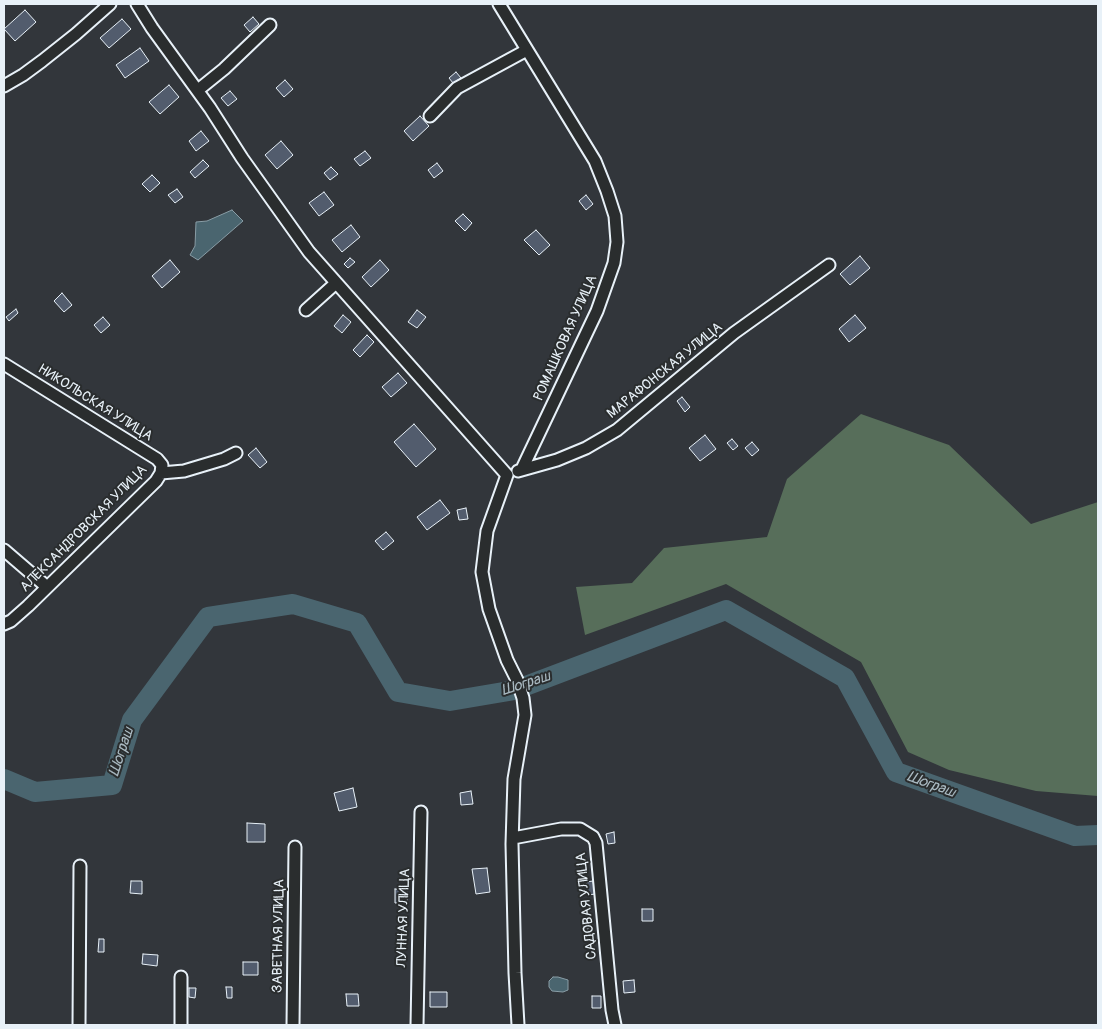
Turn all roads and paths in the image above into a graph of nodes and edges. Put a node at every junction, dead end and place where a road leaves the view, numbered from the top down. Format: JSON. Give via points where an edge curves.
{"nodes":[{"id":1,"x":110,"y":4,"type":"edge"},
{"id":2,"x":136,"y":4,"type":"edge"},
{"id":3,"x":499,"y":4,"type":"edge"},
{"id":4,"x":270,"y":25,"type":"dead end"},
{"id":5,"x":527,"y":50,"type":"junction"},
{"id":6,"x":4,"y":86,"type":"edge"},
{"id":7,"x":198,"y":90,"type":"junction"},
{"id":8,"x":430,"y":116,"type":"dead end"},
{"id":9,"x":829,"y":265,"type":"dead end"},
{"id":10,"x":336,"y":283,"type":"junction"},
{"id":11,"x":306,"y":310,"type":"dead end"},
{"id":12,"x":4,"y":364,"type":"edge"},
{"id":13,"x":236,"y":453,"type":"dead end"},
{"id":14,"x":522,"y":469,"type":"junction"},
{"id":15,"x":161,"y":473,"type":"junction"},
{"id":16,"x":507,"y":475,"type":"junction"},
{"id":17,"x":4,"y":550,"type":"edge"},
{"id":18,"x":47,"y":587,"type":"junction"},
{"id":19,"x":4,"y":624,"type":"edge"},
{"id":20,"x":421,"y":812,"type":"dead end"},
{"id":21,"x":513,"y":838,"type":"junction"},
{"id":22,"x":295,"y":847,"type":"dead end"},
{"id":23,"x":80,"y":866,"type":"dead end"},
{"id":24,"x":181,"y":977,"type":"dead end"},
{"id":25,"x":79,"y":1025,"type":"edge"},
{"id":26,"x":182,"y":1025,"type":"edge"},
{"id":27,"x":293,"y":1025,"type":"edge"},
{"id":28,"x":417,"y":1025,"type":"edge"},
{"id":29,"x":518,"y":1025,"type":"edge"},
{"id":30,"x":615,"y":1025,"type":"edge"}],
"edges":[{"from":1,"to":6,"type":"street","via":[[42,61]]},
{"from":2,"to":7,"type":"street"},
{"from":3,"to":5,"type":"street","name":"РОМАШКОВАЯ УЛИЦА"},
{"from":4,"to":7,"type":"street"},
{"from":5,"to":8,"type":"street","via":[[457,88]]},
{"from":5,"to":14,"type":"street","name":"РОМАШКОВАЯ УЛИЦА","via":[[595,161],[614,216],[617,242],[614,263],[597,311]]},
{"from":7,"to":10,"type":"street","via":[[309,252]]},
{"from":9,"to":14,"type":"street","name":"МАРАФОНСКАЯ УЛИЦА","via":[[734,333],[617,430],[557,460]]},
{"from":10,"to":11,"type":"street"},
{"from":10,"to":16,"type":"street"},
{"from":12,"to":15,"type":"street","name":"НИКОЛЬСКАЯ УЛИЦА","via":[[158,459],[162,465]]},
{"from":13,"to":15,"type":"street","via":[[184,471]]},
{"from":14,"to":16,"type":"street","name":"МАРАФОНСКАЯ УЛИЦА"},
{"from":15,"to":18,"type":"street","name":"АЛЕКСАНДРОВСКАЯ УЛИЦА"},
{"from":16,"to":21,"type":"street","via":[[487,532],[482,572],[489,609],[517,680],[525,715],[514,779]]},
{"from":17,"to":18,"type":"street"},
{"from":18,"to":19,"type":"street","name":"АЛЕКСАНДРОВСКАЯ УЛИЦА"},
{"from":20,"to":28,"type":"street","name":"ЛУННАЯ УЛИЦА"},
{"from":21,"to":29,"type":"street"},
{"from":21,"to":30,"type":"street","name":"САДОВАЯ УЛИЦА","via":[[561,829],[580,829],[593,837]]},
{"from":22,"to":27,"type":"street","name":"ЗАВЕТНАЯ УЛИЦА"},
{"from":23,"to":25,"type":"street"},
{"from":24,"to":26,"type":"street"}]}
